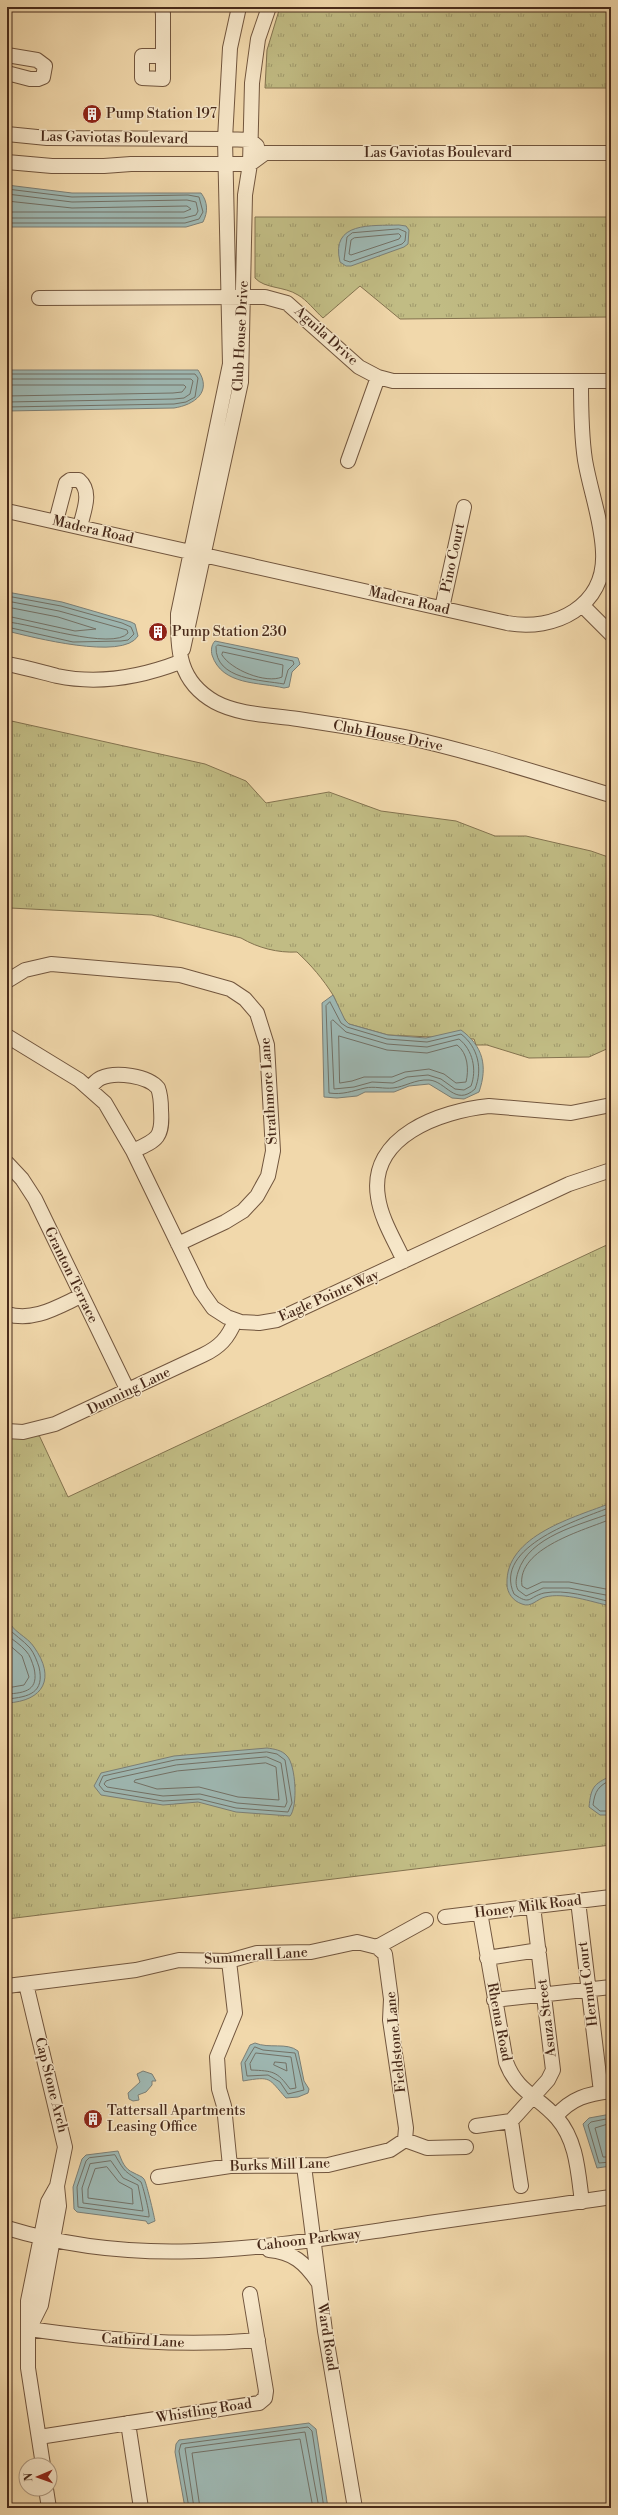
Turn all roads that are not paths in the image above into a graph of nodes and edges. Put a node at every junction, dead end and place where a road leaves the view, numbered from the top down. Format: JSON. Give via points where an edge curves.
{"nodes":[{"id":1,"x":162,"y":7,"type":"edge"},
{"id":2,"x":239,"y":7,"type":"edge"},
{"id":3,"x":269,"y":7,"type":"edge"},
{"id":4,"x":7,"y":55,"type":"edge"},
{"id":5,"x":163,"y":56,"type":"dead end"},
{"id":6,"x":7,"y":73,"type":"edge"},
{"id":7,"x":7,"y":134,"type":"edge"},
{"id":8,"x":225,"y":139,"type":"junction"},
{"id":9,"x":250,"y":140,"type":"junction"},
{"id":10,"x":265,"y":153,"type":"junction"},
{"id":11,"x":611,"y":153,"type":"edge"},
{"id":12,"x":7,"y":162,"type":"edge"},
{"id":13,"x":226,"y":163,"type":"junction"},
{"id":14,"x":250,"y":164,"type":"junction"},
{"id":15,"x":39,"y":298,"type":"dead end"},
{"id":16,"x":237,"y":298,"type":"junction"},
{"id":17,"x":378,"y":377,"type":"junction"},
{"id":18,"x":581,"y":381,"type":"junction"},
{"id":19,"x":611,"y":381,"type":"edge"},
{"id":20,"x":348,"y":461,"type":"dead end"},
{"id":21,"x":464,"y":507,"type":"dead end"},
{"id":22,"x":7,"y":510,"type":"edge"},
{"id":23,"x":56,"y":521,"type":"junction"},
{"id":24,"x":80,"y":527,"type":"junction"},
{"id":25,"x":198,"y":554,"type":"junction"},
{"id":26,"x":582,"y":605,"type":"junction"},
{"id":27,"x":442,"y":608,"type":"junction"},
{"id":28,"x":611,"y":634,"type":"edge"},
{"id":29,"x":180,"y":662,"type":"junction"},
{"id":30,"x":7,"y":664,"type":"edge"},
{"id":31,"x":611,"y":795,"type":"edge"},
{"id":32,"x":7,"y":981,"type":"edge"},
{"id":33,"x":7,"y":1036,"type":"edge"},
{"id":34,"x":89,"y":1088,"type":"junction"},
{"id":35,"x":611,"y":1105,"type":"edge"},
{"id":36,"x":133,"y":1151,"type":"junction"},
{"id":37,"x":10,"y":1170,"type":"edge"},
{"id":38,"x":611,"y":1170,"type":"edge"},
{"id":39,"x":178,"y":1244,"type":"junction"},
{"id":40,"x":404,"y":1261,"type":"junction"},
{"id":41,"x":82,"y":1296,"type":"junction"},
{"id":42,"x":7,"y":1314,"type":"edge"},
{"id":43,"x":235,"y":1321,"type":"junction"},
{"id":44,"x":128,"y":1391,"type":"junction"},
{"id":45,"x":7,"y":1431,"type":"edge"},
{"id":46,"x":611,"y":1897,"type":"edge"},
{"id":47,"x":578,"y":1900,"type":"junction"},
{"id":48,"x":533,"y":1906,"type":"junction"},
{"id":49,"x":480,"y":1912,"type":"junction"},
{"id":50,"x":445,"y":1916,"type":"dead end"},
{"id":51,"x":426,"y":1920,"type":"dead end"},
{"id":52,"x":377,"y":1947,"type":"junction"},
{"id":53,"x":539,"y":1950,"type":"junction"},
{"id":54,"x":487,"y":1958,"type":"junction"},
{"id":55,"x":229,"y":1961,"type":"junction"},
{"id":56,"x":26,"y":1984,"type":"junction"},
{"id":57,"x":7,"y":1986,"type":"edge"},
{"id":58,"x":611,"y":1987,"type":"edge"},
{"id":59,"x":589,"y":1989,"type":"junction"},
{"id":60,"x":544,"y":1995,"type":"junction"},
{"id":61,"x":494,"y":2000,"type":"junction"},
{"id":62,"x":606,"y":2092,"type":"edge"},
{"id":63,"x":531,"y":2097,"type":"junction"},
{"id":64,"x":556,"y":2116,"type":"junction"},
{"id":65,"x":511,"y":2121,"type":"junction"},
{"id":66,"x":476,"y":2126,"type":"dead end"},
{"id":67,"x":405,"y":2140,"type":"junction"},
{"id":68,"x":466,"y":2147,"type":"dead end"},
{"id":69,"x":230,"y":2166,"type":"junction"},
{"id":70,"x":304,"y":2166,"type":"junction"},
{"id":71,"x":158,"y":2177,"type":"dead end"},
{"id":72,"x":521,"y":2186,"type":"dead end"},
{"id":73,"x":611,"y":2197,"type":"edge"},
{"id":74,"x":582,"y":2202,"type":"junction"},
{"id":75,"x":7,"y":2228,"type":"edge"},
{"id":76,"x":46,"y":2239,"type":"junction"},
{"id":77,"x":313,"y":2240,"type":"junction"},
{"id":78,"x":243,"y":2248,"type":"junction"},
{"id":79,"x":319,"y":2283,"type":"junction"},
{"id":80,"x":250,"y":2294,"type":"dead end"},
{"id":81,"x":29,"y":2329,"type":"junction"},
{"id":82,"x":258,"y":2340,"type":"junction"},
{"id":83,"x":128,"y":2423,"type":"junction"},
{"id":84,"x":39,"y":2437,"type":"junction"},
{"id":85,"x":42,"y":2457,"type":"edge"},
{"id":86,"x":47,"y":2497,"type":"edge"},
{"id":87,"x":49,"y":2508,"type":"edge"},
{"id":88,"x":141,"y":2508,"type":"edge"},
{"id":89,"x":355,"y":2508,"type":"edge"}],
"edges":[{"from":1,"to":5,"type":"street"},
{"from":2,"to":8,"type":"street","name":"Club House Drive","via":[[230,48]]},
{"from":3,"to":9,"type":"street","name":"Club House Drive","via":[[258,39],[254,62]]},
{"from":4,"to":6,"type":"street","via":[[37,60],[45,66],[43,76],[38,79]]},
{"from":7,"to":8,"type":"street","name":"Las Gaviotas Boulevard","via":[[47,138]]},
{"from":8,"to":9,"type":"street","name":"Las Gaviotas Boulevard"},
{"from":8,"to":13,"type":"street","name":"Club House Drive"},
{"from":9,"to":10,"type":"street"},
{"from":9,"to":14,"type":"street","name":"Club House Drive"},
{"from":10,"to":11,"type":"street","name":"Las Gaviotas Boulevard"},
{"from":10,"to":14,"type":"street"},
{"from":12,"to":13,"type":"street","name":"Las Gaviotas Boulevard","via":[[52,166]]},
{"from":13,"to":14,"type":"street","name":"Las Gaviotas Boulevard"},
{"from":13,"to":16,"type":"street","name":"Club House Drive"},
{"from":14,"to":16,"type":"street","name":"Club House Drive"},
{"from":15,"to":16,"type":"street","name":"Aguila Drive"},
{"from":16,"to":17,"type":"street","name":"Aguila Drive","via":[[265,298],[288,303],[359,367]]},
{"from":16,"to":25,"type":"street","name":"Club House Drive","via":[[230,364]]},
{"from":17,"to":18,"type":"street","name":"Aguila Drive","via":[[393,381]]},
{"from":17,"to":20,"type":"street"},
{"from":18,"to":19,"type":"street","name":"Aguila Drive"},
{"from":18,"to":26,"type":"street","name":"Madera Road","via":[[585,459],[603,551],[595,588]]},
{"from":21,"to":27,"type":"street","name":"Pino Court"},
{"from":22,"to":23,"type":"street","name":"Madera Road"},
{"from":23,"to":24,"type":"street","name":"Madera Road"},
{"from":23,"to":24,"type":"street","via":[[66,483],[70,480],[79,480],[86,490]]},
{"from":24,"to":25,"type":"street","name":"Madera Road"},
{"from":25,"to":27,"type":"street","name":"Madera Road"},
{"from":25,"to":29,"type":"street","name":"Club House Drive","via":[[178,614]]},
{"from":26,"to":27,"type":"street","name":"Madera Road","via":[[564,618],[529,626]]},
{"from":26,"to":28,"type":"street"},
{"from":29,"to":30,"type":"street","via":[[151,672],[108,680],[58,676]]},
{"from":29,"to":31,"type":"street","name":"Club House Drive","via":[[191,681],[202,692],[229,708],[405,737]]},
{"from":32,"to":39,"type":"street","name":"Strathmore Lane","via":[[25,970],[51,964],[180,975],[230,989],[257,1013],[268,1052],[273,1151],[268,1176],[257,1196],[243,1211]]},
{"from":33,"to":34,"type":"street","name":"Eagle Pointe Way"},
{"from":34,"to":36,"type":"street","name":"Eagle Pointe Way","via":[[110,1110]]},
{"from":34,"to":36,"type":"street","via":[[107,1076],[143,1078],[158,1088],[162,1123],[160,1135]]},
{"from":35,"to":40,"type":"street","via":[[571,1113],[489,1106],[446,1116],[404,1135],[386,1154],[377,1184],[380,1206]]},
{"from":36,"to":39,"type":"street","name":"Eagle Pointe Way"},
{"from":37,"to":41,"type":"street","name":"Granton Terrace","via":[[35,1199]]},
{"from":38,"to":40,"type":"street","name":"Eagle Pointe Way","via":[[569,1184]]},
{"from":39,"to":43,"type":"street","name":"Eagle Pointe Way","via":[[207,1300]]},
{"from":40,"to":43,"type":"street","name":"Eagle Pointe Way","via":[[277,1320],[255,1324]]},
{"from":41,"to":42,"type":"street","via":[[32,1317]]},
{"from":41,"to":44,"type":"street","name":"Granton Terrace"},
{"from":43,"to":44,"type":"street","name":"Dunning Lane","via":[[227,1338],[213,1350]]},
{"from":44,"to":45,"type":"street","name":"Dunning Lane","via":[[55,1424],[23,1432]]},
{"from":46,"to":47,"type":"street","name":"Honey Milk Road"},
{"from":47,"to":48,"type":"street","name":"Honey Milk Road"},
{"from":47,"to":59,"type":"street","name":"Hernut Court"},
{"from":48,"to":49,"type":"street","name":"Honey Milk Road"},
{"from":48,"to":53,"type":"street","name":"Asuza Street"},
{"from":49,"to":50,"type":"street","name":"Honey Milk Road"},
{"from":49,"to":54,"type":"street","name":"Rhema Road"},
{"from":51,"to":52,"type":"street"},
{"from":52,"to":55,"type":"street","name":"Summerall Lane","via":[[352,1942],[311,1952],[257,1953]]},
{"from":52,"to":67,"type":"street","name":"Fieldstone Lane","via":[[385,1954],[391,1999],[390,2020],[406,2128]]},
{"from":53,"to":54,"type":"street"},
{"from":53,"to":60,"type":"street","name":"Asuza Street"},
{"from":54,"to":61,"type":"street","name":"Rhema Road"},
{"from":55,"to":56,"type":"street","name":"Summerall Lane","via":[[179,1960],[136,1970]]},
{"from":55,"to":69,"type":"street","via":[[235,2013],[217,2057]]},
{"from":56,"to":57,"type":"street","name":"Summerall Lane"},
{"from":56,"to":76,"type":"street","name":"Cap Stone Arch","via":[[65,2142],[57,2186],[48,2202]]},
{"from":58,"to":59,"type":"street"},
{"from":59,"to":60,"type":"street"},
{"from":59,"to":62,"type":"street","name":"Hernut Court"},
{"from":60,"to":61,"type":"street"},
{"from":60,"to":63,"type":"street","name":"Asuza Street","via":[[552,2070],[548,2080]]},
{"from":61,"to":63,"type":"street","name":"Rhema Road","via":[[506,2062],[515,2082]]},
{"from":62,"to":64,"type":"street","via":[[576,2098]]},
{"from":63,"to":64,"type":"street","name":"Rhema Road"},
{"from":63,"to":65,"type":"street","name":"Asuza Street"},
{"from":64,"to":74,"type":"street","name":"Rhema Road","via":[[569,2135],[574,2149]]},
{"from":65,"to":66,"type":"street"},
{"from":65,"to":72,"type":"street"},
{"from":67,"to":68,"type":"street","via":[[427,2148]]},
{"from":67,"to":70,"type":"street","name":"Burks Mill Lane","via":[[390,2150],[328,2165]]},
{"from":69,"to":70,"type":"street","name":"Burks Mill Lane"},
{"from":69,"to":71,"type":"street","name":"Burks Mill Lane"},
{"from":70,"to":77,"type":"street","name":"Ward Road"},
{"from":73,"to":74,"type":"street","name":"Cahoon Parkway"},
{"from":74,"to":77,"type":"street","name":"Cahoon Parkway"},
{"from":75,"to":76,"type":"street","name":"Cahoon Parkway"},
{"from":76,"to":78,"type":"street","name":"Cahoon Parkway","via":[[108,2250],[152,2253]]},
{"from":76,"to":81,"type":"street","name":"Cap Stone Arch","via":[[28,2301]]},
{"from":77,"to":78,"type":"street","name":"Cahoon Parkway"},
{"from":77,"to":79,"type":"street","name":"Ward Road"},
{"from":78,"to":79,"type":"street","via":[[281,2251],[291,2255],[304,2264]]},
{"from":79,"to":89,"type":"street","name":"Ward Road"},
{"from":80,"to":82,"type":"street","name":"Whistling Road"},
{"from":81,"to":82,"type":"street","name":"Catbird Lane","via":[[156,2343]]},
{"from":81,"to":84,"type":"street","name":"Cap Stone Arch","via":[[28,2368]]},
{"from":82,"to":83,"type":"street","name":"Whistling Road","via":[[266,2391],[265,2398],[259,2403]]},
{"from":83,"to":84,"type":"street","name":"Whistling Road"},
{"from":83,"to":88,"type":"street"},
{"from":84,"to":85,"type":"street","name":"Cap Stone Arch"},
{"from":86,"to":87,"type":"street"}]}
